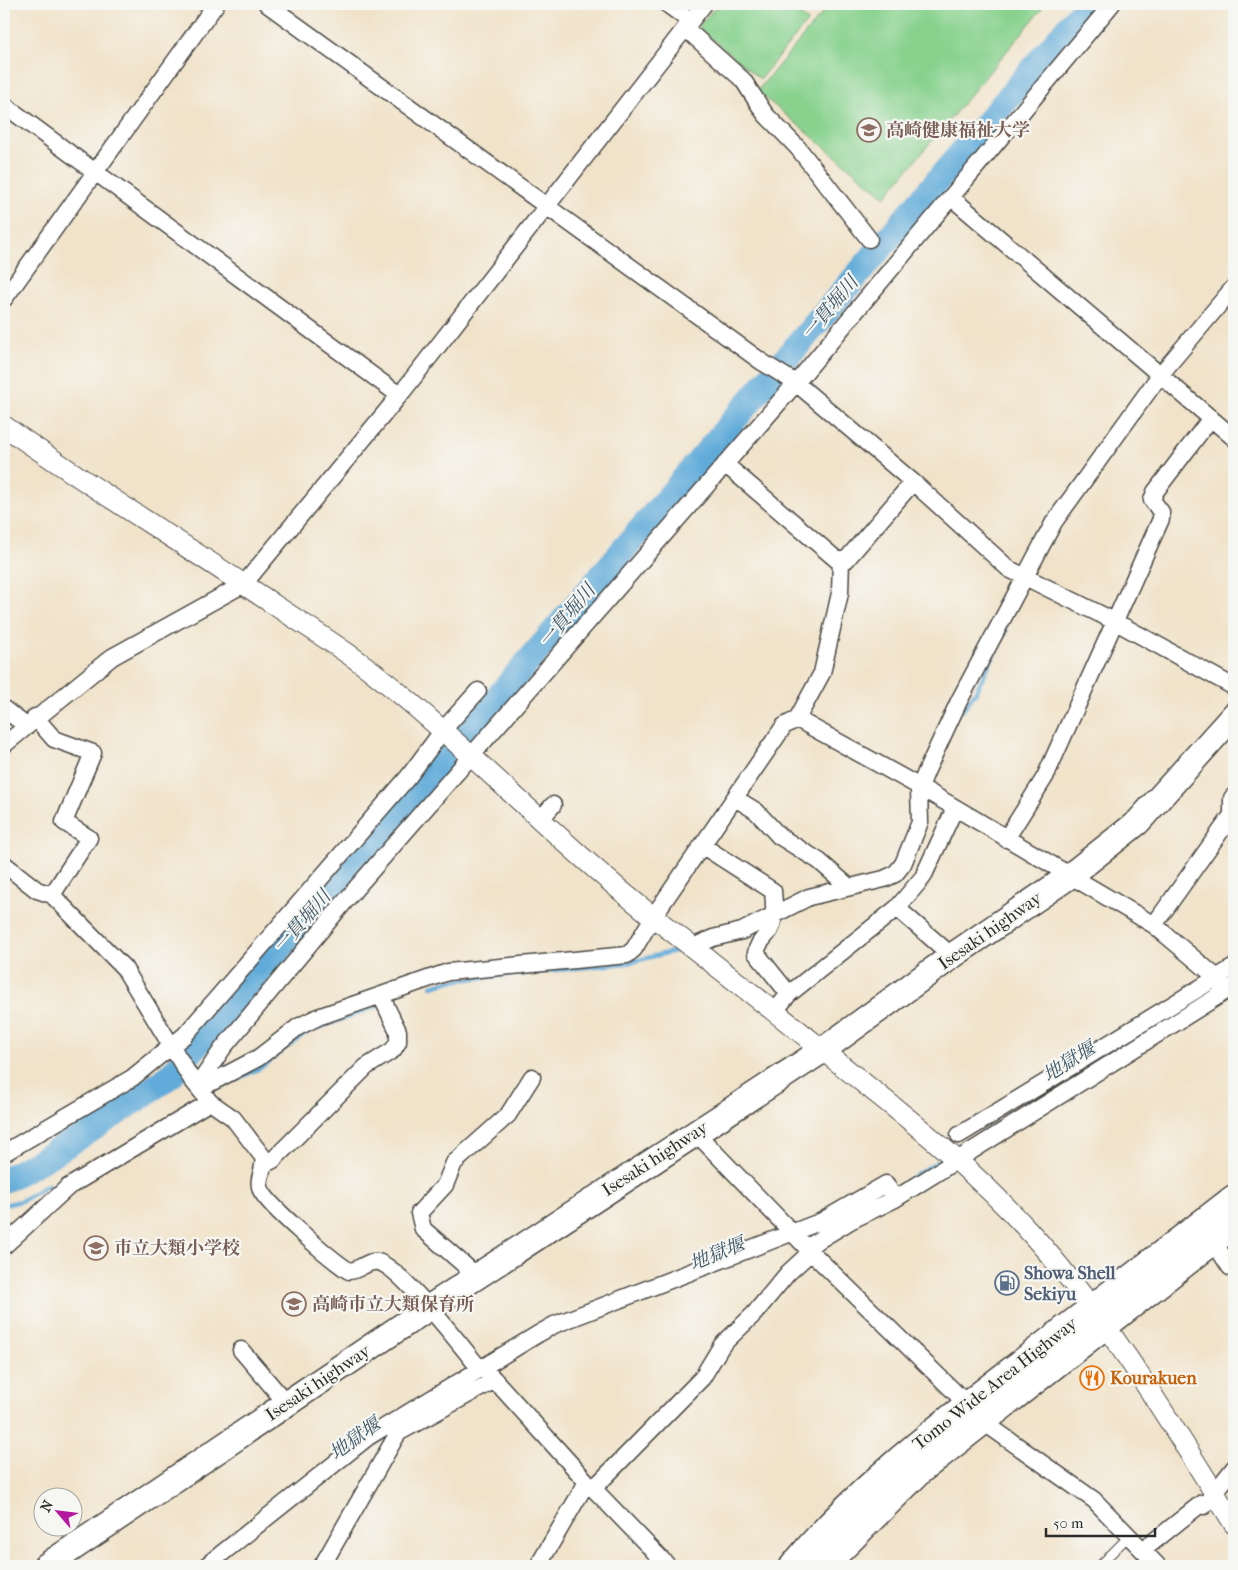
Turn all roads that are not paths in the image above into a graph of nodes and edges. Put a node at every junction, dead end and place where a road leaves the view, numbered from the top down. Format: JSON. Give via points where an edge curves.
{"nodes":[{"id":1,"x":216,"y":4,"type":"edge"},
{"id":2,"x":267,"y":4,"type":"edge"},
{"id":3,"x":667,"y":4,"type":"edge"},
{"id":4,"x":704,"y":4,"type":"edge"},
{"id":5,"x":1112,"y":4,"type":"edge"},
{"id":6,"x":687,"y":25,"type":"junction"},
{"id":7,"x":4,"y":105,"type":"edge"},
{"id":8,"x":96,"y":171,"type":"junction"},
{"id":9,"x":952,"y":198,"type":"junction"},
{"id":10,"x":546,"y":207,"type":"junction"},
{"id":11,"x":869,"y":239,"type":"dead end"},
{"id":12,"x":1234,"y":287,"type":"edge"},
{"id":13,"x":4,"y":299,"type":"edge"},
{"id":14,"x":1160,"y":375,"type":"junction"},
{"id":15,"x":794,"y":382,"type":"junction"},
{"id":16,"x":399,"y":395,"type":"junction"},
{"id":17,"x":1211,"y":418,"type":"junction"},
{"id":18,"x":4,"y":426,"type":"edge"},
{"id":19,"x":1234,"y":438,"type":"edge"},
{"id":20,"x":725,"y":464,"type":"junction"},
{"id":21,"x":913,"y":482,"type":"junction"},
{"id":22,"x":841,"y":560,"type":"junction"},
{"id":23,"x":1024,"y":575,"type":"junction"},
{"id":24,"x":244,"y":584,"type":"junction"},
{"id":25,"x":1114,"y":621,"type":"junction"},
{"id":26,"x":1234,"y":687,"type":"edge"},
{"id":27,"x":478,"y":691,"type":"dead end"},
{"id":28,"x":4,"y":709,"type":"edge"},
{"id":29,"x":1234,"y":715,"type":"edge"},
{"id":30,"x":796,"y":719,"type":"junction"},
{"id":31,"x":30,"y":721,"type":"junction"},
{"id":32,"x":444,"y":731,"type":"junction"},
{"id":33,"x":4,"y":744,"type":"edge"},
{"id":34,"x":471,"y":754,"type":"junction"},
{"id":35,"x":920,"y":787,"type":"junction"},
{"id":36,"x":1234,"y":796,"type":"edge"},
{"id":37,"x":735,"y":798,"type":"junction"},
{"id":38,"x":553,"y":805,"type":"dead end"},
{"id":39,"x":955,"y":808,"type":"junction"},
{"id":40,"x":540,"y":820,"type":"junction"},
{"id":41,"x":1006,"y":839,"type":"junction"},
{"id":42,"x":703,"y":846,"type":"junction"},
{"id":43,"x":4,"y":864,"type":"edge"},
{"id":44,"x":1072,"y":875,"type":"junction"},
{"id":45,"x":849,"y":887,"type":"junction"},
{"id":46,"x":52,"y":895,"type":"junction"},
{"id":47,"x":897,"y":908,"type":"junction"},
{"id":48,"x":774,"y":915,"type":"junction"},
{"id":49,"x":653,"y":917,"type":"junction"},
{"id":50,"x":1154,"y":925,"type":"junction"},
{"id":51,"x":693,"y":947,"type":"junction"},
{"id":52,"x":952,"y":956,"type":"junction"},
{"id":53,"x":1234,"y":967,"type":"edge"},
{"id":54,"x":1216,"y":977,"type":"junction"},
{"id":55,"x":1230,"y":989,"type":"edge"},
{"id":56,"x":790,"y":994,"type":"junction"},
{"id":57,"x":382,"y":996,"type":"junction"},
{"id":58,"x":775,"y":1011,"type":"junction"},
{"id":59,"x":174,"y":1049,"type":"junction"},
{"id":60,"x":823,"y":1050,"type":"junction"},
{"id":61,"x":532,"y":1077,"type":"dead end"},
{"id":62,"x":197,"y":1084,"type":"junction"},
{"id":63,"x":210,"y":1102,"type":"junction"},
{"id":64,"x":695,"y":1132,"type":"junction"},
{"id":65,"x":959,"y":1135,"type":"dead end"},
{"id":66,"x":4,"y":1153,"type":"edge"},
{"id":67,"x":957,"y":1161,"type":"junction"},
{"id":68,"x":264,"y":1164,"type":"junction"},
{"id":69,"x":1234,"y":1198,"type":"edge"},
{"id":70,"x":895,"y":1199,"type":"junction"},
{"id":71,"x":1234,"y":1225,"type":"edge"},
{"id":72,"x":792,"y":1233,"type":"junction"},
{"id":73,"x":1214,"y":1241,"type":"junction"},
{"id":74,"x":4,"y":1246,"type":"edge"},
{"id":75,"x":808,"y":1250,"type":"junction"},
{"id":76,"x":1234,"y":1269,"type":"edge"},
{"id":77,"x":477,"y":1276,"type":"junction"},
{"id":78,"x":430,"y":1307,"type":"junction"},
{"id":79,"x":1099,"y":1316,"type":"junction"},
{"id":80,"x":241,"y":1350,"type":"dead end"},
{"id":81,"x":481,"y":1367,"type":"junction"},
{"id":82,"x":494,"y":1380,"type":"junction"},
{"id":83,"x":287,"y":1404,"type":"junction"},
{"id":84,"x":974,"y":1413,"type":"junction"},
{"id":85,"x":1234,"y":1468,"type":"edge"},
{"id":86,"x":590,"y":1485,"type":"junction"},
{"id":87,"x":1214,"y":1492,"type":"junction"},
{"id":88,"x":1234,"y":1524,"type":"edge"},
{"id":89,"x":1130,"y":1535,"type":"junction"},
{"id":90,"x":1143,"y":1550,"type":"junction"},
{"id":91,"x":46,"y":1566,"type":"edge"},
{"id":92,"x":206,"y":1566,"type":"edge"},
{"id":93,"x":322,"y":1566,"type":"edge"},
{"id":94,"x":538,"y":1566,"type":"edge"},
{"id":95,"x":668,"y":1566,"type":"edge"},
{"id":96,"x":793,"y":1566,"type":"edge"},
{"id":97,"x":824,"y":1566,"type":"edge"},
{"id":98,"x":1099,"y":1566,"type":"edge"},
{"id":99,"x":1158,"y":1566,"type":"edge"}],
"edges":[{"from":1,"to":8,"type":"street"},
{"from":2,"to":10,"type":"street"},
{"from":3,"to":6,"type":"street"},
{"from":4,"to":6,"type":"street"},
{"from":5,"to":9,"type":"street"},
{"from":6,"to":10,"type":"street"},
{"from":6,"to":11,"type":"street","via":[[743,80],[765,114],[798,148]]},
{"from":7,"to":8,"type":"street"},
{"from":8,"to":13,"type":"street"},
{"from":8,"to":16,"type":"street"},
{"from":9,"to":14,"type":"street"},
{"from":9,"to":15,"type":"street"},
{"from":10,"to":15,"type":"street"},
{"from":10,"to":16,"type":"street"},
{"from":12,"to":14,"type":"street"},
{"from":14,"to":17,"type":"street"},
{"from":14,"to":23,"type":"street","via":[[1059,515]]},
{"from":15,"to":20,"type":"street"},
{"from":15,"to":21,"type":"street"},
{"from":16,"to":24,"type":"street"},
{"from":17,"to":19,"type":"street"},
{"from":17,"to":25,"type":"street","via":[[1155,492],[1152,500],[1162,519]]},
{"from":18,"to":24,"type":"street","via":[[88,485]]},
{"from":20,"to":22,"type":"street","via":[[837,560]]},
{"from":20,"to":34,"type":"street"},
{"from":21,"to":22,"type":"street","via":[[846,560]]},
{"from":21,"to":23,"type":"street","via":[[1009,569]]},
{"from":22,"to":30,"type":"street","via":[[840,593],[822,673]]},
{"from":23,"to":25,"type":"street"},
{"from":23,"to":35,"type":"street","via":[[959,701]]},
{"from":24,"to":31,"type":"street","via":[[112,657]]},
{"from":24,"to":32,"type":"street","via":[[370,669]]},
{"from":25,"to":26,"type":"street"},
{"from":25,"to":41,"type":"street","via":[[1045,778]]},
{"from":27,"to":32,"type":"street"},
{"from":28,"to":31,"type":"street"},
{"from":29,"to":44,"type":"main road","name":"Isesaki highway","via":[[1138,822]]},
{"from":30,"to":35,"type":"street"},
{"from":30,"to":37,"type":"street","via":[[784,726]]},
{"from":31,"to":33,"type":"street"},
{"from":31,"to":46,"type":"street","via":[[54,738],[93,753],[64,822],[89,838]]},
{"from":32,"to":34,"type":"street"},
{"from":32,"to":59,"type":"street"},
{"from":34,"to":40,"type":"street"},
{"from":34,"to":62,"type":"street","via":[[223,1048]]},
{"from":35,"to":39,"type":"street"},
{"from":35,"to":45,"type":"street","via":[[920,822],[903,864],[895,874],[884,879]]},
{"from":36,"to":50,"type":"street","via":[[1232,815]]},
{"from":37,"to":42,"type":"street"},
{"from":37,"to":45,"type":"street","via":[[756,811],[779,836],[819,861]]},
{"from":38,"to":40,"type":"street"},
{"from":39,"to":41,"type":"street"},
{"from":39,"to":47,"type":"street","via":[[923,877]]},
{"from":40,"to":49,"type":"street"},
{"from":41,"to":44,"type":"street"},
{"from":42,"to":48,"type":"street","via":[[773,890]]},
{"from":42,"to":49,"type":"street"},
{"from":43,"to":46,"type":"street","via":[[37,890]]},
{"from":44,"to":50,"type":"street"},
{"from":44,"to":52,"type":"main road","name":"Isesaki highway"},
{"from":45,"to":48,"type":"street","via":[[809,897]]},
{"from":46,"to":59,"type":"street","via":[[124,968]]},
{"from":47,"to":52,"type":"street"},
{"from":47,"to":56,"type":"street"},
{"from":48,"to":51,"type":"street","via":[[742,931]]},
{"from":48,"to":56,"type":"street","via":[[756,953]]},
{"from":49,"to":51,"type":"street"},
{"from":49,"to":57,"type":"street","via":[[627,955],[448,972]]},
{"from":50,"to":54,"type":"street"},
{"from":51,"to":58,"type":"street"},
{"from":52,"to":60,"type":"main road","name":"Isesaki highway"},
{"from":53,"to":54,"type":"street"},
{"from":54,"to":55,"type":"street"},
{"from":54,"to":65,"type":"street"},
{"from":55,"to":67,"type":"street"},
{"from":56,"to":58,"type":"street"},
{"from":57,"to":62,"type":"street","via":[[318,1017],[298,1027],[258,1058]]},
{"from":57,"to":68,"type":"street","via":[[398,1031],[398,1042],[392,1050],[366,1067],[273,1160]]},
{"from":58,"to":60,"type":"street"},
{"from":59,"to":62,"type":"street"},
{"from":59,"to":66,"type":"street","via":[[132,1078]]},
{"from":60,"to":64,"type":"main road","name":"Isesaki highway"},
{"from":60,"to":67,"type":"street"},
{"from":61,"to":77,"type":"street","via":[[508,1115],[454,1163],[445,1185],[419,1213],[423,1229]]},
{"from":62,"to":63,"type":"street"},
{"from":63,"to":68,"type":"street","via":[[233,1118],[263,1157]]},
{"from":63,"to":74,"type":"street","via":[[68,1187]]},
{"from":64,"to":72,"type":"street"},
{"from":64,"to":77,"type":"main road","name":"Isesaki highway"},
{"from":67,"to":70,"type":"street"},
{"from":67,"to":79,"type":"street","via":[[1029,1231]]},
{"from":68,"to":78,"type":"street","via":[[260,1182],[266,1197],[329,1256],[349,1271],[379,1262]]},
{"from":69,"to":79,"type":"highway","name":"Tomo Wide Area Highway"},
{"from":70,"to":72,"type":"street","via":[[886,1184],[822,1221]]},
{"from":70,"to":75,"type":"street","via":[[852,1220]]},
{"from":71,"to":73,"type":"highway","name":"Tomo Wide Area Highway"},
{"from":72,"to":75,"type":"street"},
{"from":72,"to":81,"type":"street","via":[[554,1326]]},
{"from":73,"to":76,"type":"street"},
{"from":73,"to":79,"type":"highway","name":"Tomo Wide Area Highway"},
{"from":75,"to":84,"type":"street"},
{"from":75,"to":86,"type":"street","via":[[754,1314],[722,1345],[702,1378]]},
{"from":77,"to":78,"type":"main road","name":"Isesaki highway"},
{"from":78,"to":81,"type":"street"},
{"from":78,"to":83,"type":"main road","name":"Isesaki highway"},
{"from":79,"to":84,"type":"highway","name":"Tomo Wide Area Highway"},
{"from":79,"to":87,"type":"street"},
{"from":80,"to":83,"type":"street"},
{"from":81,"to":82,"type":"street"},
{"from":81,"to":92,"type":"street","via":[[368,1437]]},
{"from":82,"to":86,"type":"street"},
{"from":82,"to":93,"type":"street","via":[[398,1433]]},
{"from":83,"to":91,"type":"main road","name":"Isesaki highway"},
{"from":84,"to":89,"type":"street","via":[[1094,1500]]},
{"from":84,"to":96,"type":"highway","name":"Tomo Wide Area Highway","via":[[907,1454],[849,1506]]},
{"from":84,"to":97,"type":"highway","name":"Tomo Wide Area Highway"},
{"from":85,"to":87,"type":"street"},
{"from":86,"to":94,"type":"street"},
{"from":86,"to":95,"type":"street"},
{"from":87,"to":88,"type":"street"},
{"from":87,"to":90,"type":"street","via":[[1204,1506],[1202,1503]]},
{"from":89,"to":90,"type":"street"},
{"from":89,"to":98,"type":"lane"},
{"from":90,"to":99,"type":"street"}]}
